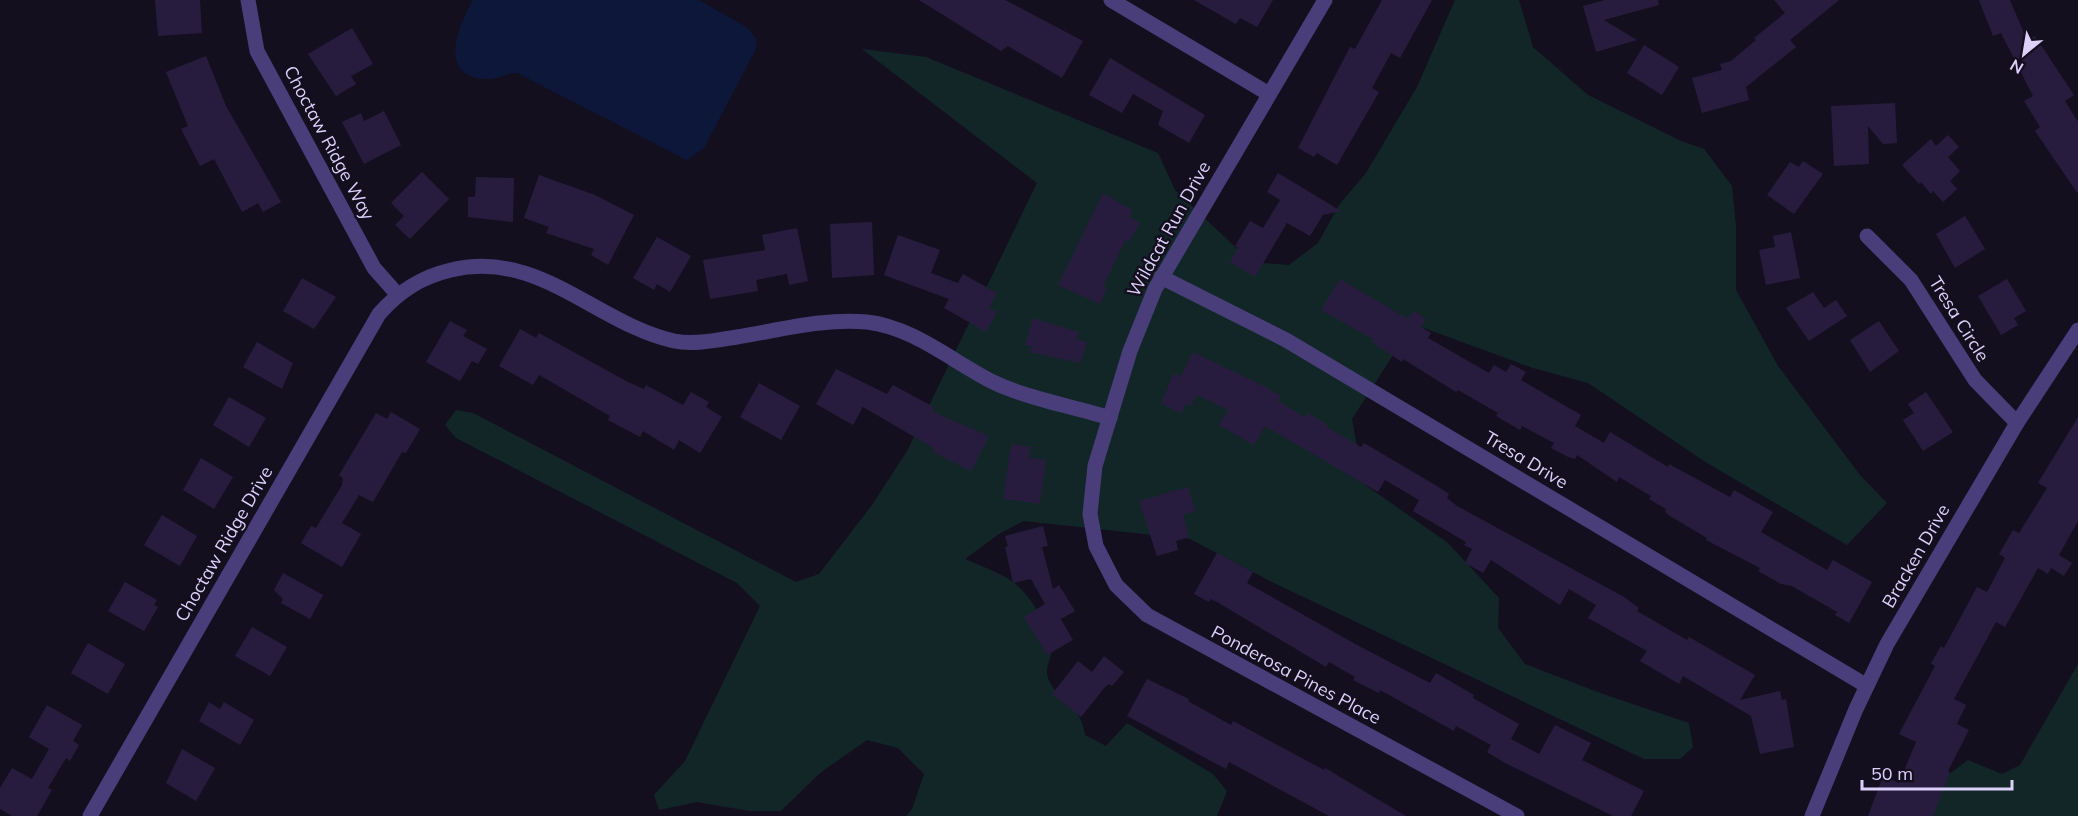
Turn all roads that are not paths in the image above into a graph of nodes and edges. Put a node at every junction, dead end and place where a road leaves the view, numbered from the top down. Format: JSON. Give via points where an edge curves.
{"nodes":[{"id":1,"x":248,"y":0,"type":"edge"},
{"id":2,"x":1110,"y":0,"type":"edge"},
{"id":3,"x":1325,"y":0,"type":"edge"},
{"id":4,"x":1269,"y":94,"type":"junction"},
{"id":5,"x":1867,"y":236,"type":"dead end"},
{"id":6,"x":1161,"y":277,"type":"junction"},
{"id":7,"x":397,"y":294,"type":"junction"},
{"id":8,"x":2078,"y":330,"type":"edge"},
{"id":9,"x":1110,"y":418,"type":"junction"},
{"id":10,"x":2017,"y":423,"type":"junction"},
{"id":11,"x":1093,"y":531,"type":"joint"},
{"id":12,"x":1867,"y":686,"type":"junction"},
{"id":13,"x":90,"y":816,"type":"edge"},
{"id":14,"x":1517,"y":816,"type":"edge"},
{"id":15,"x":1812,"y":816,"type":"edge"}],
"edges":[{"from":1,"to":7,"type":"street","name":"Choctaw Ridge Way","via":[[257,51],[374,268]]},
{"from":2,"to":4,"type":"street"},
{"from":3,"to":4,"type":"street","name":"Wildcat Run Drive"},
{"from":4,"to":6,"type":"street","name":"Wildcat Run Drive"},
{"from":5,"to":10,"type":"street","name":"Tresa Circle","via":[[1911,280],[1975,380]]},
{"from":6,"to":9,"type":"street","name":"Wildcat Run Drive","via":[[1137,331]]},
{"from":6,"to":12,"type":"street","name":"Tresa Drive","via":[[1286,340]]},
{"from":7,"to":9,"type":"street","via":[[441,273],[467,266],[503,267],[540,277],[647,333],[677,341],[714,341],[841,320],[871,323],[904,333],[994,382]]},
{"from":7,"to":13,"type":"street","name":"Choctaw Ridge Drive","via":[[379,314]]},
{"from":8,"to":10,"type":"street","name":"Bracken Drive"},
{"from":9,"to":11,"type":"street","name":"Wildcat Run Drive","via":[[1093,475]]},
{"from":10,"to":12,"type":"street","name":"Bracken Drive","via":[[1891,637]]},
{"from":11,"to":14,"type":"street","name":"Ponderosa Pines Place","via":[[1112,579],[1147,615]]},
{"from":12,"to":15,"type":"street","name":"Bracken Drive"}]}
